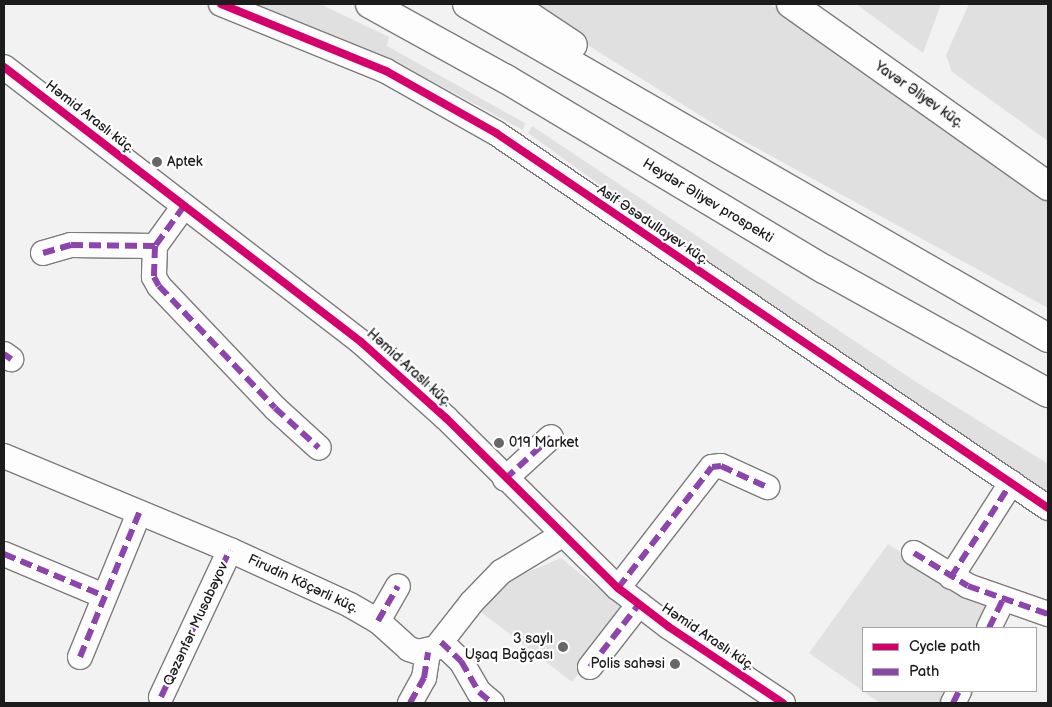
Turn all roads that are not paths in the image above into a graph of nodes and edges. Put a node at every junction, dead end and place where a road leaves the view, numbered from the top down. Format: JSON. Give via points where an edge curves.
{"nodes":[{"id":1,"x":220,"y":4,"type":"edge"},
{"id":2,"x":370,"y":4,"type":"edge"},
{"id":3,"x":467,"y":4,"type":"edge"},
{"id":4,"x":511,"y":4,"type":"edge"},
{"id":5,"x":791,"y":4,"type":"edge"},
{"id":6,"x":824,"y":4,"type":"edge"},
{"id":7,"x":4,"y":67,"type":"edge"},
{"id":8,"x":1048,"y":166,"type":"edge"},
{"id":9,"x":1048,"y":186,"type":"edge"},
{"id":10,"x":786,"y":188,"type":"junction"},
{"id":11,"x":184,"y":206,"type":"junction"},
{"id":12,"x":155,"y":246,"type":"junction"},
{"id":13,"x":43,"y":253,"type":"dead end"},
{"id":14,"x":1048,"y":338,"type":"edge"},
{"id":15,"x":1048,"y":394,"type":"edge"},
{"id":16,"x":551,"y":436,"type":"dead end"},
{"id":17,"x":319,"y":448,"type":"dead end"},
{"id":18,"x":4,"y":456,"type":"edge"},
{"id":19,"x":505,"y":479,"type":"junction"},
{"id":20,"x":1011,"y":484,"type":"junction"},
{"id":21,"x":767,"y":487,"type":"dead end"},
{"id":22,"x":1048,"y":508,"type":"edge"},
{"id":23,"x":139,"y":513,"type":"junction"},
{"id":24,"x":562,"y":536,"type":"junction"},
{"id":25,"x":230,"y":550,"type":"junction"},
{"id":26,"x":914,"y":553,"type":"dead end"},
{"id":27,"x":4,"y":554,"type":"edge"},
{"id":28,"x":951,"y":577,"type":"junction"},
{"id":29,"x":398,"y":586,"type":"dead end"},
{"id":30,"x":618,"y":588,"type":"junction"},
{"id":31,"x":104,"y":596,"type":"junction"},
{"id":32,"x":1004,"y":599,"type":"junction"},
{"id":33,"x":639,"y":604,"type":"junction"},
{"id":34,"x":1048,"y":614,"type":"edge"},
{"id":35,"x":378,"y":621,"type":"junction"},
{"id":36,"x":990,"y":627,"type":"edge"},
{"id":37,"x":434,"y":647,"type":"junction"},
{"id":38,"x":80,"y":657,"type":"dead end"},
{"id":39,"x":590,"y":667,"type":"dead end"},
{"id":40,"x":161,"y":697,"type":"dead end"},
{"id":41,"x":410,"y":703,"type":"edge"},
{"id":42,"x":492,"y":703,"type":"edge"},
{"id":43,"x":783,"y":703,"type":"edge"}],
"edges":[{"from":1,"to":20,"type":"street","name":"Asif Əsədullayev küç.","via":[[386,71],[488,128]]},
{"from":2,"to":15,"type":"main road","name":"Heydər Əliyev prospekti","via":[[506,79],[824,269]]},
{"from":3,"to":10,"type":"main road"},
{"from":4,"to":10,"type":"main road"},
{"from":5,"to":9,"type":"main road","name":"Yavər Əliyev küç."},
{"from":6,"to":8,"type":"main road","name":"Yavər Əliyev küç."},
{"from":7,"to":11,"type":"street","name":"Həmid Araslı küç."},
{"from":10,"to":14,"type":"main road"},
{"from":11,"to":12,"type":"street"},
{"from":11,"to":19,"type":"street","name":"Həmid Araslı küç.","via":[[383,360]]},
{"from":12,"to":13,"type":"street","via":[[71,245]]},
{"from":12,"to":17,"type":"street","via":[[154,277],[159,286],[275,408]]},
{"from":16,"to":19,"type":"street"},
{"from":18,"to":23,"type":"street","name":"Firudin Köçərli küç."},
{"from":19,"to":24,"type":"street","name":"Həmid Araslı küç."},
{"from":20,"to":22,"type":"street","name":"Asif Əsədullayev küç."},
{"from":20,"to":28,"type":"street"},
{"from":21,"to":30,"type":"street","via":[[722,466],[712,467]]},
{"from":23,"to":25,"type":"street","name":"Firudin Köçərli küç."},
{"from":23,"to":31,"type":"street"},
{"from":24,"to":30,"type":"street","name":"Həmid Araslı küç."},
{"from":24,"to":37,"type":"street","via":[[501,572]]},
{"from":25,"to":35,"type":"street","name":"Firudin Köçərli küç."},
{"from":25,"to":40,"type":"street","name":"Qəzənfər Musabəyov"},
{"from":26,"to":28,"type":"street"},
{"from":27,"to":31,"type":"street"},
{"from":28,"to":32,"type":"street"},
{"from":29,"to":35,"type":"street"},
{"from":30,"to":33,"type":"street","name":"Həmid Araslı küç."},
{"from":31,"to":38,"type":"street"},
{"from":32,"to":34,"type":"street"},
{"from":32,"to":36,"type":"street"},
{"from":33,"to":39,"type":"street"},
{"from":33,"to":43,"type":"street","name":"Həmid Araslı küç."},
{"from":35,"to":37,"type":"street","name":"Firudin Köçərli küç.","via":[[409,649]]},
{"from":37,"to":41,"type":"street","via":[[424,678]]},
{"from":37,"to":42,"type":"street","via":[[461,661],[479,692]]}]}
